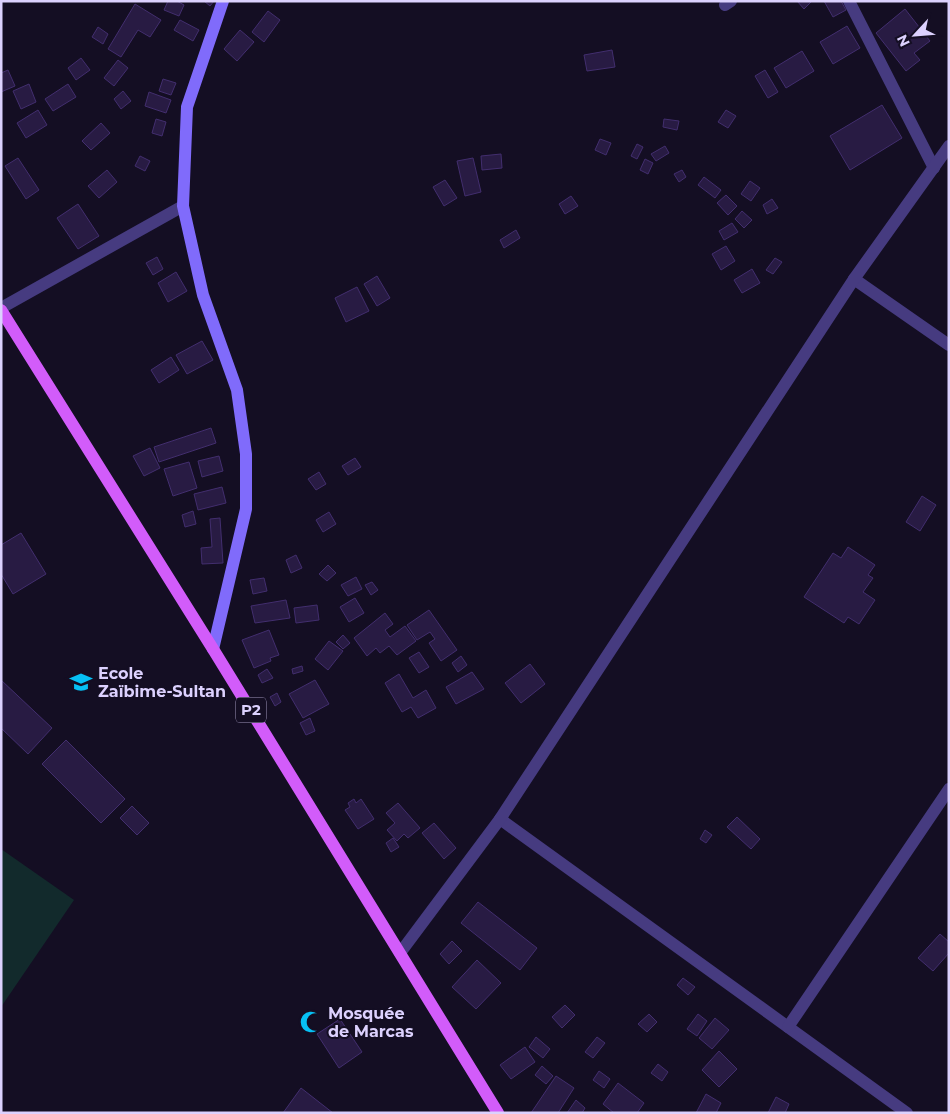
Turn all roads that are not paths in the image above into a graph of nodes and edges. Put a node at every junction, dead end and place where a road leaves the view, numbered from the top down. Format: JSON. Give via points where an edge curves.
{"nodes":[{"id":1,"x":223,"y":1,"type":"edge"},
{"id":2,"x":849,"y":1,"type":"edge"},
{"id":3,"x":949,"y":146,"type":"edge"},
{"id":4,"x":934,"y":168,"type":"junction"},
{"id":5,"x":183,"y":206,"type":"junction"},
{"id":6,"x":854,"y":279,"type":"junction"},
{"id":7,"x":1,"y":309,"type":"edge"},
{"id":8,"x":949,"y":345,"type":"edge"},
{"id":9,"x":213,"y":649,"type":"junction"},
{"id":10,"x":949,"y":789,"type":"edge"},
{"id":11,"x":500,"y":819,"type":"junction"},
{"id":12,"x":400,"y":953,"type":"junction"},
{"id":13,"x":788,"y":1027,"type":"junction"},
{"id":14,"x":498,"y":1113,"type":"edge"},
{"id":15,"x":907,"y":1113,"type":"edge"}],
"edges":[{"from":1,"to":5,"type":"main road","via":[[187,107]]},
{"from":2,"to":4,"type":"street"},
{"from":3,"to":4,"type":"street"},
{"from":4,"to":6,"type":"street"},
{"from":5,"to":7,"type":"street"},
{"from":5,"to":9,"type":"main road","via":[[203,295],[237,390],[246,454],[246,510]]},
{"from":6,"to":8,"type":"street"},
{"from":6,"to":11,"type":"street"},
{"from":7,"to":9,"type":"main road","number":"P2"},
{"from":9,"to":12,"type":"main road","number":"P2"},
{"from":10,"to":13,"type":"street"},
{"from":11,"to":12,"type":"street"},
{"from":11,"to":13,"type":"street"},
{"from":12,"to":14,"type":"main road","number":"P2"},
{"from":13,"to":15,"type":"street"}]}
